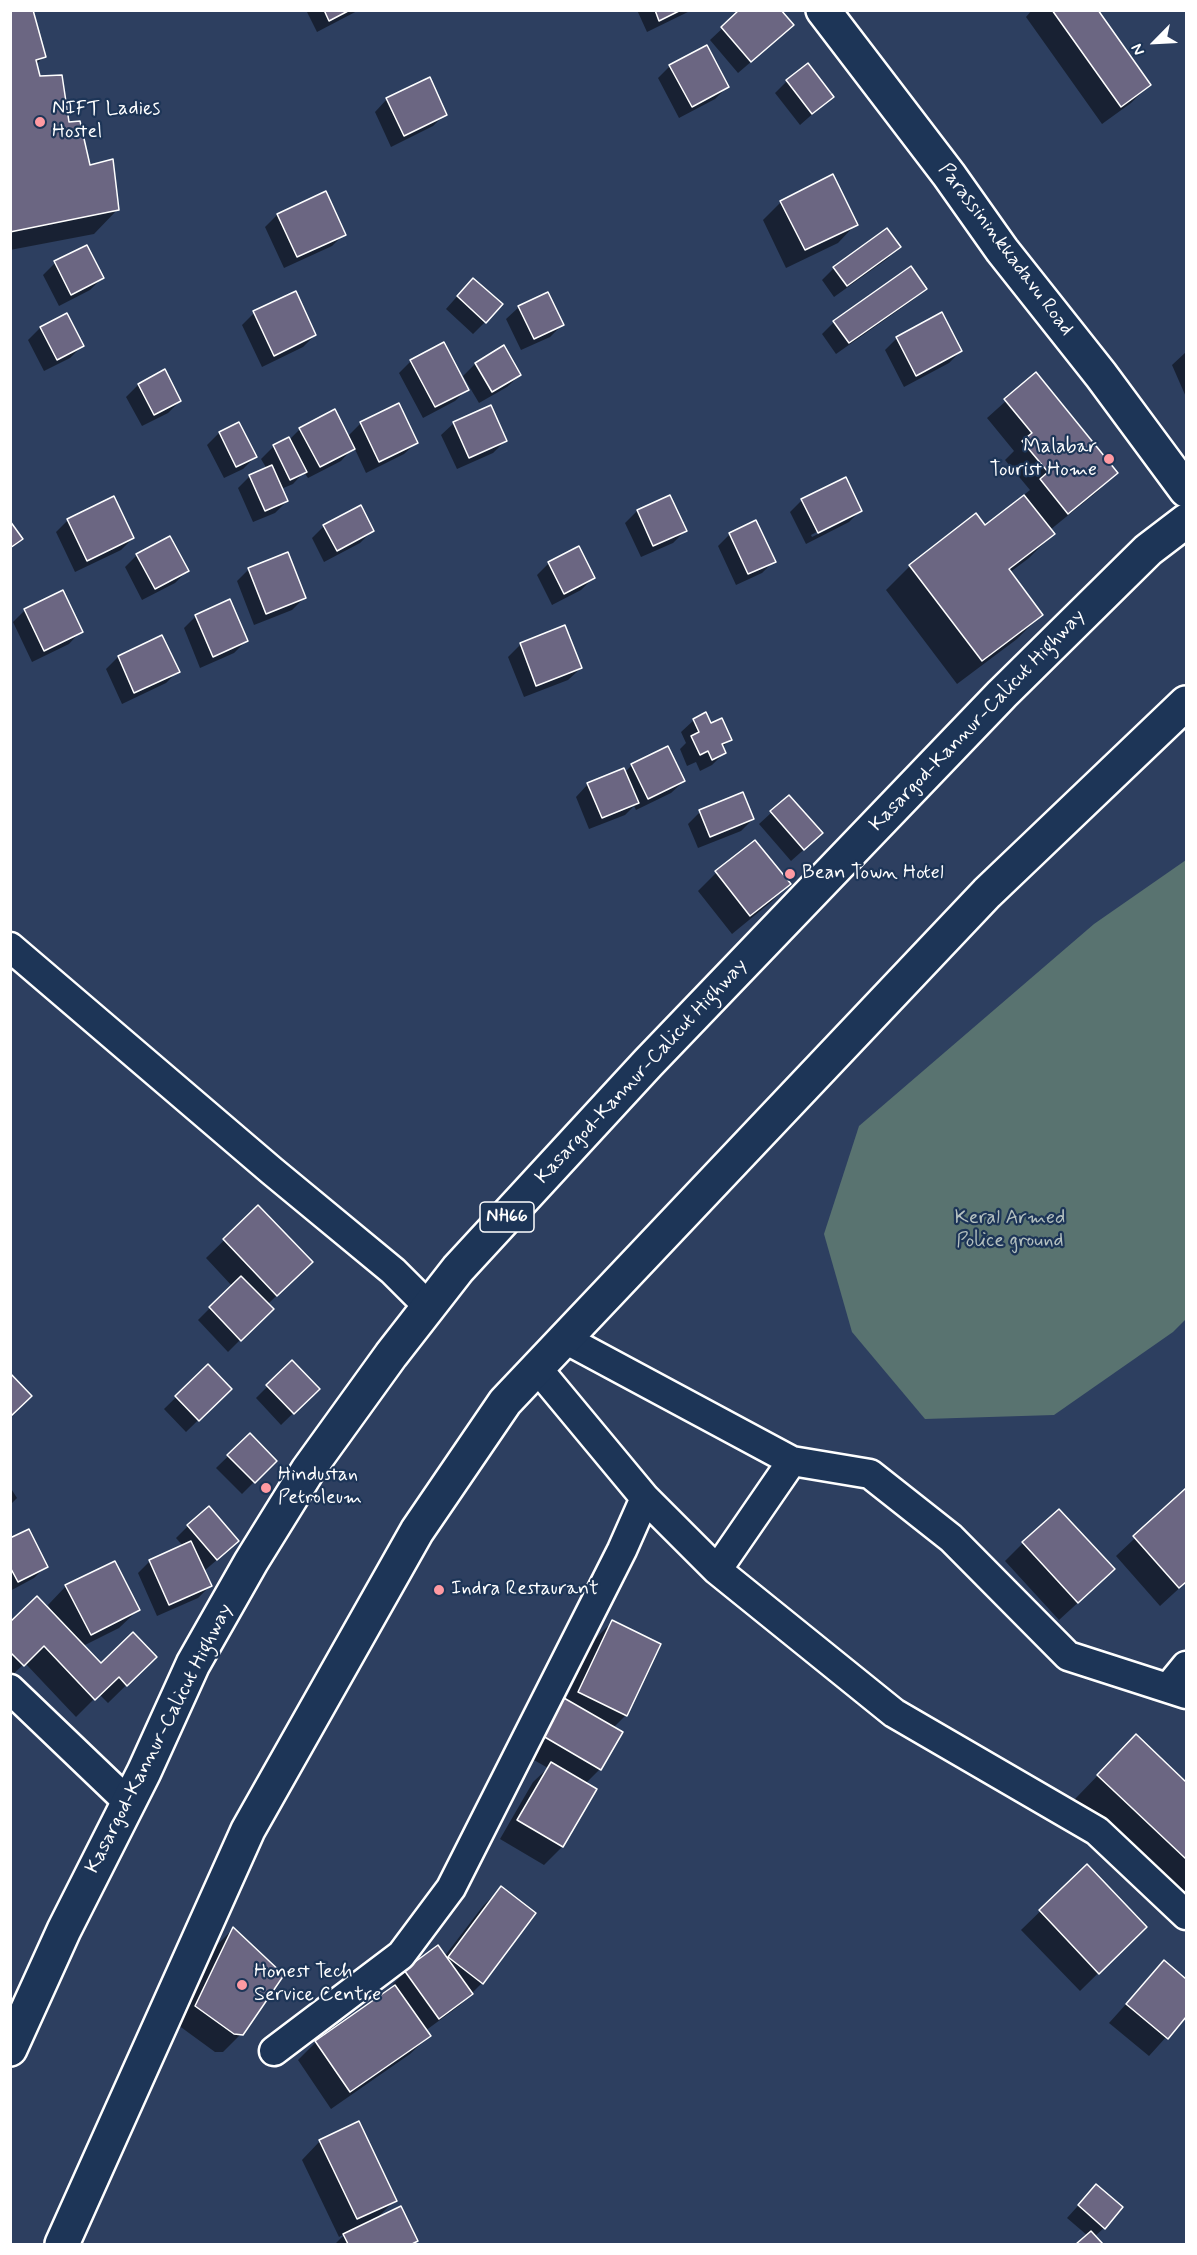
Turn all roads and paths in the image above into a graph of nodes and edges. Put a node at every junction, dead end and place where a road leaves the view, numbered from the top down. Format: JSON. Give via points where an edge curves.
{"nodes":[{"id":1,"x":823,"y":10,"type":"edge"},
{"id":2,"x":1186,"y":490,"type":"edge"},
{"id":3,"x":1186,"y":521,"type":"edge"},
{"id":4,"x":1186,"y":703,"type":"edge"},
{"id":5,"x":10,"y":947,"type":"edge"},
{"id":6,"x":429,"y":1307,"type":"junction"},
{"id":7,"x":565,"y":1339,"type":"junction"},
{"id":8,"x":537,"y":1368,"type":"junction"},
{"id":9,"x":792,"y":1461,"type":"junction"},
{"id":10,"x":645,"y":1498,"type":"junction"},
{"id":11,"x":717,"y":1570,"type":"junction"},
{"id":12,"x":1186,"y":1666,"type":"edge"},
{"id":13,"x":10,"y":1689,"type":"edge"},
{"id":14,"x":1177,"y":1691,"type":"edge"},
{"id":15,"x":128,"y":1802,"type":"junction"},
{"id":16,"x":1186,"y":1915,"type":"edge"},
{"id":17,"x":10,"y":2049,"type":"edge"},
{"id":18,"x":274,"y":2052,"type":"dead end"},
{"id":19,"x":62,"y":2244,"type":"edge"}],
"edges":[{"from":1,"to":2,"type":"main road","name":"Parassininkkadavu Road"},
{"from":3,"to":6,"type":"main road","name":"Kasargod-Kannur-Calicut Highway","number":"NH66","via":[[1148,549],[994,703],[648,1063],[459,1269]]},
{"from":4,"to":7,"type":"main road","via":[[987,893]]},
{"from":5,"to":6,"type":"street","via":[[393,1270]]},
{"from":6,"to":15,"type":"main road","name":"Kasargod-Kannur-Calicut Highway","number":"NH66","via":[[308,1470],[251,1562],[193,1664]]},
{"from":7,"to":8,"type":"main road"},
{"from":7,"to":9,"type":"street"},
{"from":8,"to":10,"type":"street"},
{"from":8,"to":19,"type":"main road","via":[[505,1402],[417,1531],[248,1830]]},
{"from":9,"to":11,"type":"street"},
{"from":9,"to":14,"type":"street","via":[[870,1474],[951,1538],[1068,1656]]},
{"from":10,"to":11,"type":"street"},
{"from":10,"to":18,"type":"street","via":[[451,1888],[401,1955]]},
{"from":11,"to":16,"type":"street","via":[[894,1713],[1097,1831]]},
{"from":12,"to":14,"type":"street"},
{"from":13,"to":15,"type":"street"},
{"from":15,"to":17,"type":"main road","name":"Kasargod-Kannur-Calicut Highway","number":"NH66"}]}
